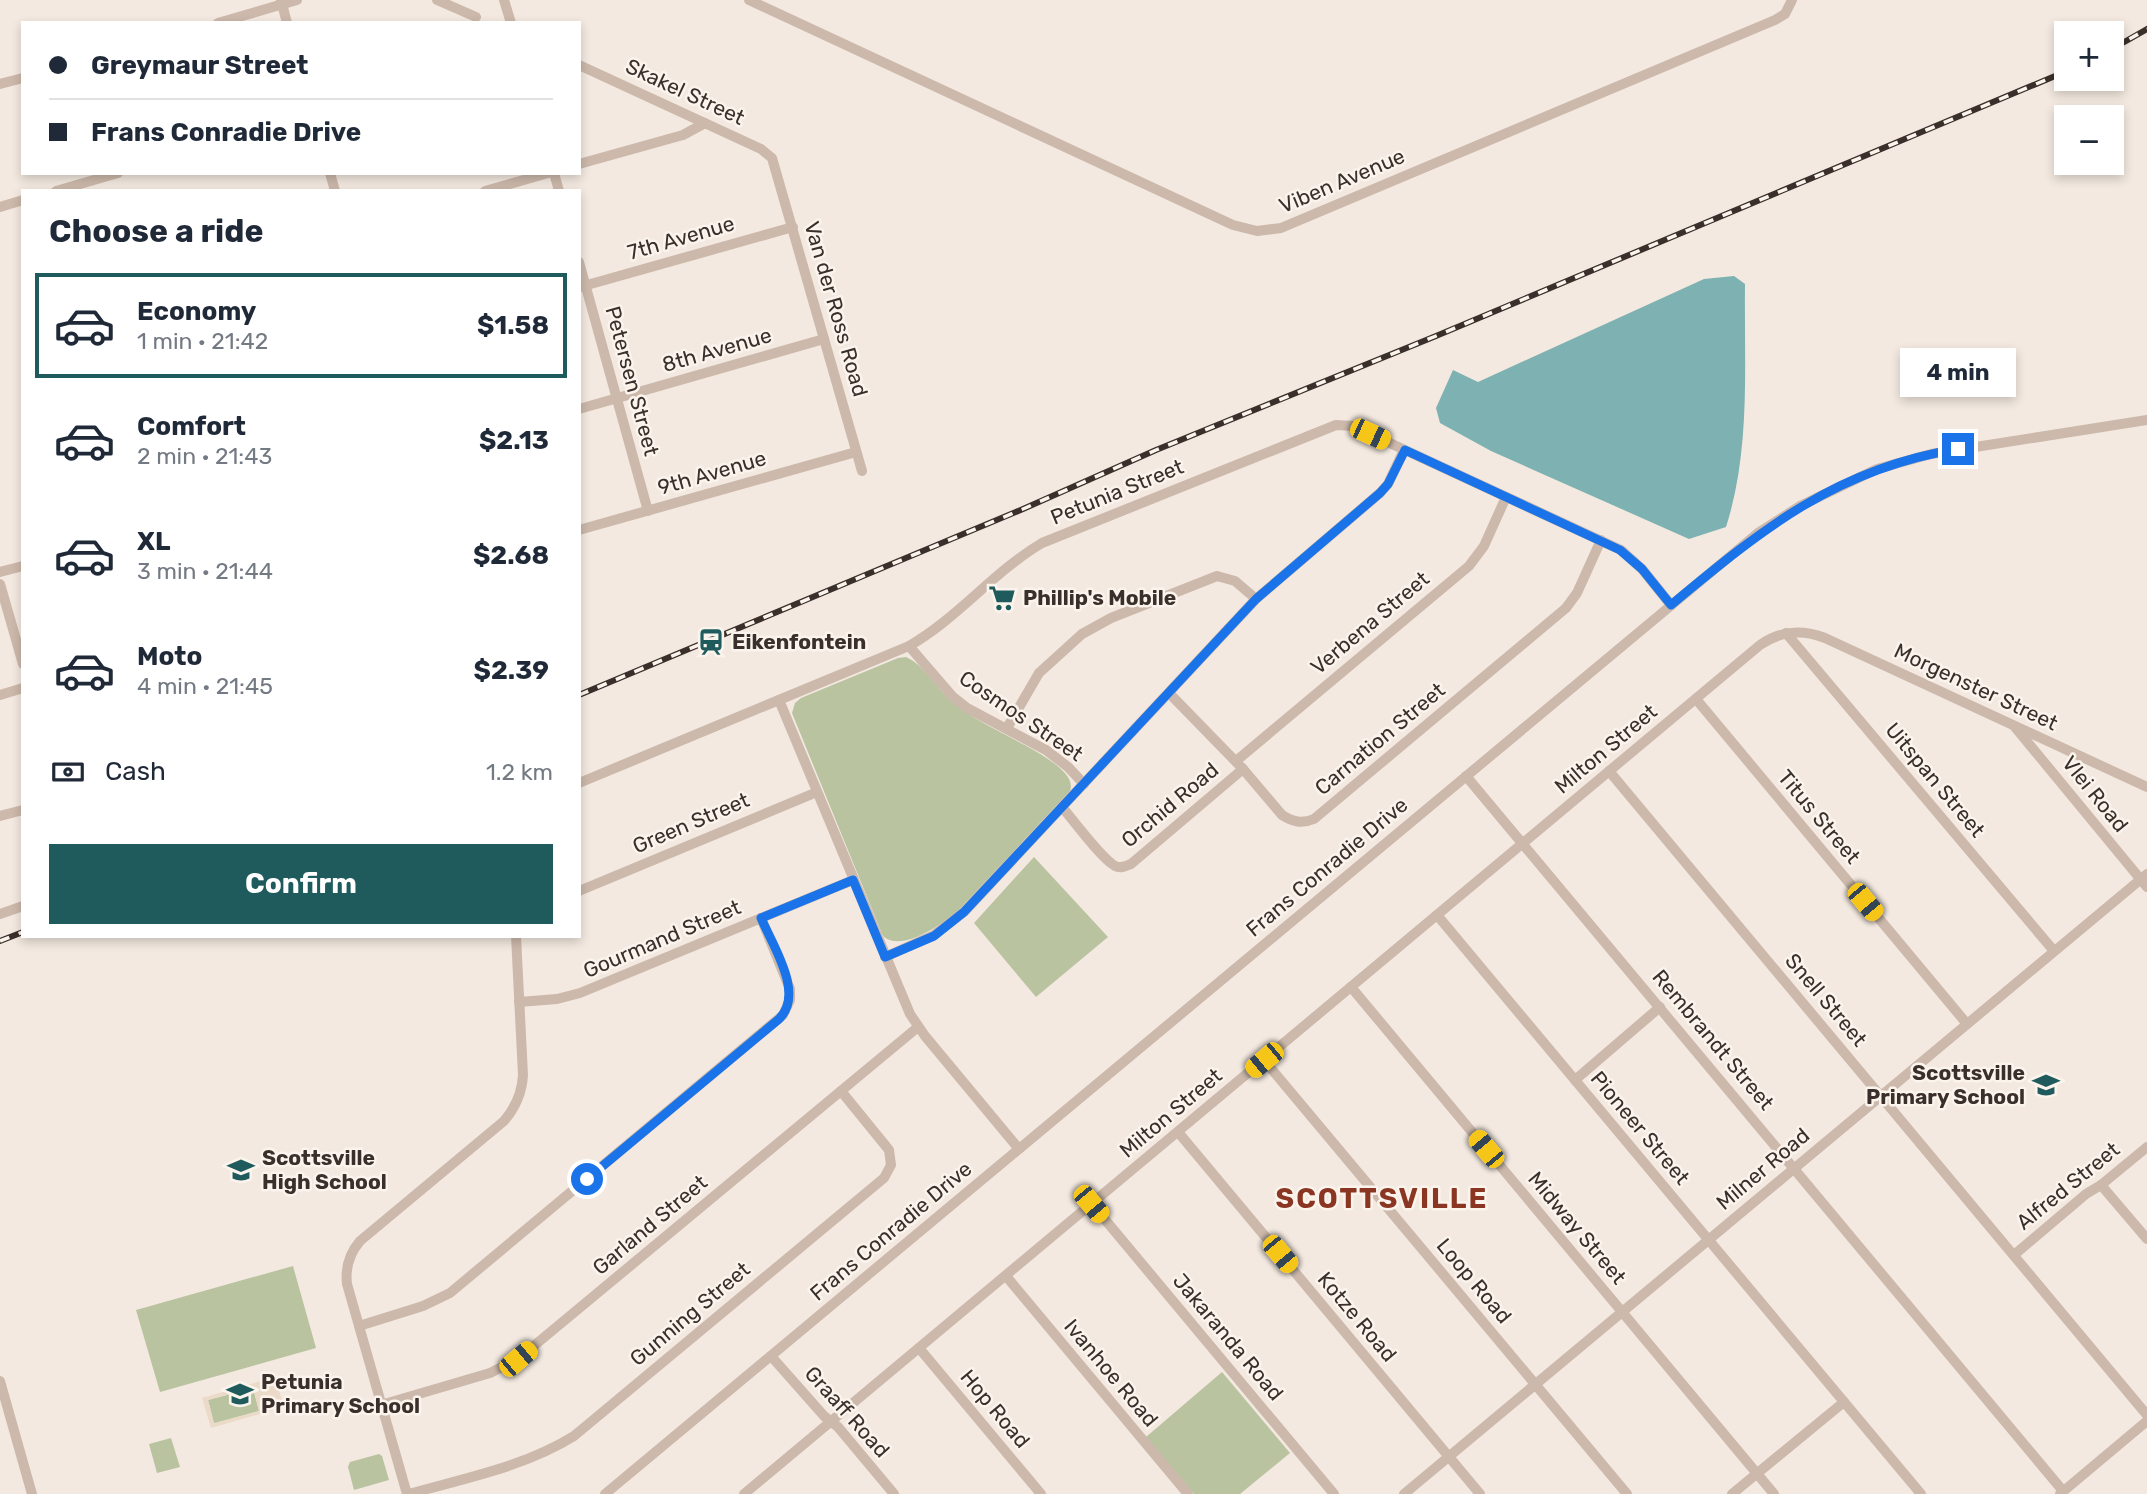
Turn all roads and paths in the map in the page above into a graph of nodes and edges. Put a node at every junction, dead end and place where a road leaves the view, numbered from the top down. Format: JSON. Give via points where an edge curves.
{"nodes":[{"id":1,"x":297,"y":0,"type":"edge"},
{"id":2,"x":437,"y":0,"type":"edge"},
{"id":3,"x":504,"y":0,"type":"edge"},
{"id":4,"x":749,"y":0,"type":"edge"},
{"id":5,"x":1792,"y":0,"type":"edge"},
{"id":6,"x":282,"y":2,"type":"edge"},
{"id":7,"x":476,"y":17,"type":"dead end"},
{"id":8,"x":224,"y":21,"type":"edge"},
{"id":9,"x":287,"y":21,"type":"edge"},
{"id":10,"x":510,"y":21,"type":"edge"},
{"id":11,"x":581,"y":66,"type":"edge"},
{"id":12,"x":21,"y":79,"type":"edge"},
{"id":13,"x":0,"y":84,"type":"edge"},
{"id":14,"x":705,"y":123,"type":"junction"},
{"id":15,"x":772,"y":158,"type":"joint"},
{"id":16,"x":581,"y":163,"type":"edge"},
{"id":17,"x":111,"y":175,"type":"edge"},
{"id":18,"x":541,"y":175,"type":"edge"},
{"id":19,"x":63,"y":189,"type":"edge"},
{"id":20,"x":492,"y":189,"type":"edge"},
{"id":21,"x":21,"y":201,"type":"edge"},
{"id":22,"x":0,"y":207,"type":"edge"},
{"id":23,"x":793,"y":226,"type":"junction"},
{"id":24,"x":583,"y":286,"type":"edge"},
{"id":25,"x":824,"y":339,"type":"junction"},
{"id":26,"x":616,"y":398,"type":"junction"},
{"id":27,"x":581,"y":408,"type":"edge"},
{"id":28,"x":2147,"y":420,"type":"edge"},
{"id":29,"x":1405,"y":450,"type":"junction"},
{"id":30,"x":856,"y":452,"type":"junction"},
{"id":31,"x":862,"y":471,"type":"dead end"},
{"id":32,"x":1506,"y":497,"type":"junction"},
{"id":33,"x":648,"y":511,"type":"junction"},
{"id":34,"x":581,"y":529,"type":"edge"},
{"id":35,"x":1601,"y":540,"type":"junction"},
{"id":36,"x":21,"y":567,"type":"edge"},
{"id":37,"x":0,"y":572,"type":"edge"},
{"id":38,"x":0,"y":584,"type":"edge"},
{"id":39,"x":1256,"y":599,"type":"junction"},
{"id":40,"x":1671,"y":605,"type":"junction"},
{"id":41,"x":1786,"y":633,"type":"junction"},
{"id":42,"x":909,"y":646,"type":"junction"},
{"id":43,"x":21,"y":657,"type":"edge"},
{"id":44,"x":21,"y":689,"type":"edge"},
{"id":45,"x":1169,"y":694,"type":"junction"},
{"id":46,"x":0,"y":695,"type":"edge"},
{"id":47,"x":1696,"y":699,"type":"junction"},
{"id":48,"x":779,"y":700,"type":"junction"},
{"id":49,"x":2013,"y":725,"type":"junction"},
{"id":50,"x":1007,"y":728,"type":"junction"},
{"id":51,"x":1240,"y":765,"type":"junction"},
{"id":52,"x":1609,"y":771,"type":"junction"},
{"id":53,"x":1466,"y":776,"type":"junction"},
{"id":54,"x":581,"y":782,"type":"edge"},
{"id":55,"x":1084,"y":784,"type":"junction"},
{"id":56,"x":2147,"y":787,"type":"edge"},
{"id":57,"x":817,"y":792,"type":"junction"},
{"id":58,"x":1062,"y":807,"type":"junction"},
{"id":59,"x":21,"y":811,"type":"edge"},
{"id":60,"x":0,"y":816,"type":"edge"},
{"id":61,"x":1523,"y":843,"type":"junction"},
{"id":62,"x":853,"y":880,"type":"junction"},
{"id":63,"x":2145,"y":880,"type":"edge"},
{"id":64,"x":581,"y":890,"type":"edge"},
{"id":65,"x":21,"y":907,"type":"edge"},
{"id":66,"x":0,"y":914,"type":"edge"},
{"id":67,"x":1437,"y":915,"type":"junction"},
{"id":68,"x":761,"y":918,"type":"junction"},
{"id":69,"x":516,"y":938,"type":"edge"},
{"id":70,"x":2054,"y":951,"type":"junction"},
{"id":71,"x":885,"y":957,"type":"junction"},
{"id":72,"x":1351,"y":987,"type":"junction"},
{"id":73,"x":519,"y":1002,"type":"junction"},
{"id":74,"x":1660,"y":1007,"type":"junction"},
{"id":75,"x":1967,"y":1024,"type":"junction"},
{"id":76,"x":918,"y":1027,"type":"junction"},
{"id":77,"x":1264,"y":1060,"type":"junction"},
{"id":78,"x":1574,"y":1080,"type":"junction"},
{"id":79,"x":841,"y":1091,"type":"junction"},
{"id":80,"x":1881,"y":1096,"type":"junction"},
{"id":81,"x":1178,"y":1132,"type":"junction"},
{"id":82,"x":2147,"y":1147,"type":"edge"},
{"id":83,"x":1019,"y":1149,"type":"junction"},
{"id":84,"x":1794,"y":1168,"type":"junction"},
{"id":85,"x":2101,"y":1185,"type":"junction"},
{"id":86,"x":1091,"y":1204,"type":"junction"},
{"id":87,"x":2147,"y":1239,"type":"edge"},
{"id":88,"x":1708,"y":1240,"type":"junction"},
{"id":89,"x":2014,"y":1255,"type":"junction"},
{"id":90,"x":1006,"y":1276,"type":"junction"},
{"id":91,"x":1622,"y":1312,"type":"junction"},
{"id":92,"x":359,"y":1326,"type":"junction"},
{"id":93,"x":919,"y":1348,"type":"junction"},
{"id":94,"x":771,"y":1356,"type":"junction"},
{"id":95,"x":0,"y":1381,"type":"edge"},
{"id":96,"x":1535,"y":1384,"type":"junction"},
{"id":97,"x":1844,"y":1402,"type":"junction"},
{"id":98,"x":381,"y":1405,"type":"junction"},
{"id":99,"x":5,"y":1415,"type":"edge"},
{"id":100,"x":2147,"y":1415,"type":"edge"},
{"id":101,"x":2147,"y":1421,"type":"edge"},
{"id":102,"x":831,"y":1422,"type":"junction"},
{"id":103,"x":1449,"y":1457,"type":"junction"},
{"id":104,"x":1757,"y":1474,"type":"junction"},
{"id":105,"x":2061,"y":1492,"type":"edge"},
{"id":106,"x":32,"y":1494,"type":"edge"},
{"id":107,"x":408,"y":1494,"type":"edge"},
{"id":108,"x":605,"y":1494,"type":"edge"},
{"id":109,"x":744,"y":1494,"type":"edge"},
{"id":110,"x":894,"y":1494,"type":"edge"},
{"id":111,"x":1041,"y":1494,"type":"edge"},
{"id":112,"x":1188,"y":1494,"type":"edge"},
{"id":113,"x":1334,"y":1494,"type":"edge"},
{"id":114,"x":1404,"y":1494,"type":"edge"},
{"id":115,"x":1480,"y":1494,"type":"edge"},
{"id":116,"x":1627,"y":1494,"type":"edge"},
{"id":117,"x":1732,"y":1494,"type":"edge"},
{"id":118,"x":1774,"y":1494,"type":"edge"},
{"id":119,"x":1921,"y":1494,"type":"edge"}],
"edges":[{"from":1,"to":6,"type":"street"},
{"from":2,"to":7,"type":"street"},
{"from":3,"to":10,"type":"street"},
{"from":4,"to":5,"type":"street","name":"Viben Avenue","via":[[1233,225],[1265,231],[1281,229],[1775,20],[1785,14]]},
{"from":6,"to":8,"type":"street"},
{"from":6,"to":9,"type":"street"},
{"from":11,"to":14,"type":"street","name":"Skakel Street"},
{"from":12,"to":13,"type":"street"},
{"from":14,"to":15,"type":"street","name":"Skakel Street"},
{"from":14,"to":16,"type":"street","via":[[682,135]]},
{"from":15,"to":23,"type":"street","name":"Van der Ross Road"},
{"from":17,"to":19,"type":"street"},
{"from":18,"to":20,"type":"street"},
{"from":21,"to":22,"type":"street"},
{"from":23,"to":24,"type":"street","name":"7th Avenue"},
{"from":23,"to":25,"type":"street","name":"Van der Ross Road"},
{"from":24,"to":26,"type":"street","name":"Petersen Street"},
{"from":25,"to":26,"type":"street","name":"8th Avenue"},
{"from":25,"to":30,"type":"street","name":"Van der Ross Road"},
{"from":26,"to":27,"type":"street","name":"8th Avenue"},
{"from":26,"to":33,"type":"street","name":"Petersen Street"},
{"from":28,"to":40,"type":"street","name":"Frans Conradie Drive","via":[[1931,454],[1877,469],[1800,506],[1758,533]]},
{"from":29,"to":32,"type":"street","name":"Petunia Street"},
{"from":29,"to":39,"type":"street","via":[[1380,493]]},
{"from":29,"to":42,"type":"street","name":"Petunia Street","via":[[1353,426],[1336,425],[1316,432],[1042,543],[937,630]]},
{"from":30,"to":31,"type":"street","name":"Van der Ross Road"},
{"from":30,"to":33,"type":"street","name":"9th Avenue"},
{"from":32,"to":35,"type":"street","name":"Petunia Street"},
{"from":32,"to":51,"type":"street","name":"Verbena Street","via":[[1484,546],[1469,566]]},
{"from":33,"to":34,"type":"street","name":"9th Avenue"},
{"from":35,"to":40,"type":"street","name":"Petunia Street","via":[[1629,556]]},
{"from":35,"to":51,"type":"street","name":"Carnation Street","via":[[1566,608],[1314,819],[1290,820]]},
{"from":36,"to":37,"type":"street"},
{"from":38,"to":43,"type":"street"},
{"from":39,"to":45,"type":"street"},
{"from":39,"to":50,"type":"street","via":[[1235,581],[1217,576],[1111,618],[1082,634],[1039,673]]},
{"from":40,"to":53,"type":"street","name":"Frans Conradie Drive"},
{"from":41,"to":47,"type":"street","name":"Milton Street","via":[[1760,645]]},
{"from":41,"to":49,"type":"street","name":"Morgenster Street","via":[[1806,632],[1825,638]]},
{"from":41,"to":70,"type":"street","name":"Uitspan Street"},
{"from":42,"to":48,"type":"street","name":"Petunia Street"},
{"from":42,"to":50,"type":"street","name":"Cosmos Street","via":[[953,698]]},
{"from":44,"to":46,"type":"street"},
{"from":45,"to":51,"type":"street","name":"Carnation Street"},
{"from":45,"to":55,"type":"street"},
{"from":47,"to":52,"type":"street","name":"Milton Street"},
{"from":47,"to":75,"type":"street","name":"Titus Street"},
{"from":48,"to":54,"type":"street","name":"Petunia Street"},
{"from":48,"to":57,"type":"street"},
{"from":49,"to":56,"type":"street","name":"Morgenster Street"},
{"from":49,"to":63,"type":"street","name":"Vlei Road"},
{"from":50,"to":55,"type":"street","name":"Cosmos Street","via":[[1046,750]]},
{"from":51,"to":58,"type":"street","name":"Orchid Road","via":[[1131,864],[1121,868],[1114,866]]},
{"from":52,"to":61,"type":"street","name":"Milton Street"},
{"from":52,"to":80,"type":"street","name":"Snell Street"},
{"from":53,"to":61,"type":"street","name":"Rembrandt Street"},
{"from":53,"to":83,"type":"street","name":"Frans Conradie Drive"},
{"from":55,"to":58,"type":"street"},
{"from":57,"to":62,"type":"street"},
{"from":57,"to":64,"type":"street","name":"Green Street"},
{"from":58,"to":71,"type":"street","via":[[949,926]]},
{"from":59,"to":60,"type":"street"},
{"from":61,"to":67,"type":"street","name":"Milton Street"},
{"from":61,"to":74,"type":"street","name":"Rembrandt Street"},
{"from":62,"to":68,"type":"street","name":"Gourmand Street"},
{"from":62,"to":71,"type":"street"},
{"from":63,"to":70,"type":"street","name":"Milner Road"},
{"from":65,"to":66,"type":"street"},
{"from":67,"to":72,"type":"street","name":"Milton Street"},
{"from":67,"to":78,"type":"street","name":"Pioneer Street"},
{"from":68,"to":73,"type":"street","name":"Gourmand Street","via":[[580,993]]},
{"from":68,"to":92,"type":"street","via":[[790,989],[783,1015],[450,1293]]},
{"from":69,"to":73,"type":"street"},
{"from":70,"to":75,"type":"street","name":"Milner Road"},
{"from":71,"to":76,"type":"street"},
{"from":72,"to":77,"type":"street","name":"Milton Street"},
{"from":72,"to":91,"type":"street","name":"Midway Street"},
{"from":73,"to":92,"type":"street","via":[[523,1075],[518,1099],[504,1121],[355,1247],[346,1276]]},
{"from":74,"to":78,"type":"street"},
{"from":74,"to":84,"type":"street","name":"Rembrandt Street"},
{"from":75,"to":80,"type":"street","name":"Milner Road"},
{"from":76,"to":79,"type":"street","name":"Garland Street"},
{"from":76,"to":83,"type":"street"},
{"from":77,"to":81,"type":"street","name":"Milton Street"},
{"from":77,"to":96,"type":"street","name":"Loop Road"},
{"from":78,"to":88,"type":"street","name":"Pioneer Street"},
{"from":79,"to":98,"type":"street","name":"Garland Street","via":[[518,1359],[491,1373]]},
{"from":79,"to":107,"type":"street","name":"Gunning Street","via":[[889,1150],[891,1165],[884,1178],[574,1436],[523,1461]]},
{"from":80,"to":84,"type":"street","name":"Milner Road"},
{"from":80,"to":89,"type":"street","name":"Snell Street"},
{"from":81,"to":86,"type":"street","name":"Milton Street"},
{"from":81,"to":103,"type":"street","name":"Kotze Road"},
{"from":82,"to":85,"type":"street","name":"Alfred Street"},
{"from":83,"to":94,"type":"street","name":"Frans Conradie Drive"},
{"from":84,"to":88,"type":"street","name":"Milner Road"},
{"from":84,"to":105,"type":"street","name":"Rembrandt Street"},
{"from":85,"to":87,"type":"street"},
{"from":85,"to":89,"type":"street","name":"Alfred Street"},
{"from":86,"to":90,"type":"street","name":"Milton Street"},
{"from":86,"to":113,"type":"street","name":"Jakaranda Road"},
{"from":88,"to":91,"type":"street","name":"Milner Road"},
{"from":88,"to":97,"type":"street","name":"Pioneer Street"},
{"from":89,"to":100,"type":"street","name":"Snell Street"},
{"from":90,"to":93,"type":"street","name":"Milton Street"},
{"from":90,"to":112,"type":"street","name":"Ivanhoe Road"},
{"from":91,"to":96,"type":"street","name":"Milner Road"},
{"from":91,"to":104,"type":"street","name":"Midway Street"},
{"from":92,"to":98,"type":"street"},
{"from":93,"to":102,"type":"street","name":"Milton Street"},
{"from":93,"to":111,"type":"street","name":"Hop Road"},
{"from":94,"to":102,"type":"street","name":"Graaff Road"},
{"from":94,"to":108,"type":"street","name":"Frans Conradie Drive"},
{"from":95,"to":99,"type":"street"},
{"from":96,"to":103,"type":"street","name":"Milner Road"},
{"from":96,"to":116,"type":"street","name":"Loop Road"},
{"from":97,"to":104,"type":"street"},
{"from":97,"to":119,"type":"street","name":"Pioneer Street"},
{"from":98,"to":107,"type":"street"},
{"from":99,"to":106,"type":"street"},
{"from":101,"to":105,"type":"street"},
{"from":102,"to":109,"type":"street","name":"Milton Street"},
{"from":102,"to":110,"type":"street","name":"Graaff Road"},
{"from":103,"to":114,"type":"street","name":"Milner Road"},
{"from":103,"to":115,"type":"street","name":"Kotze Road"},
{"from":104,"to":117,"type":"street"},
{"from":104,"to":118,"type":"street","name":"Midway Street"}]}
